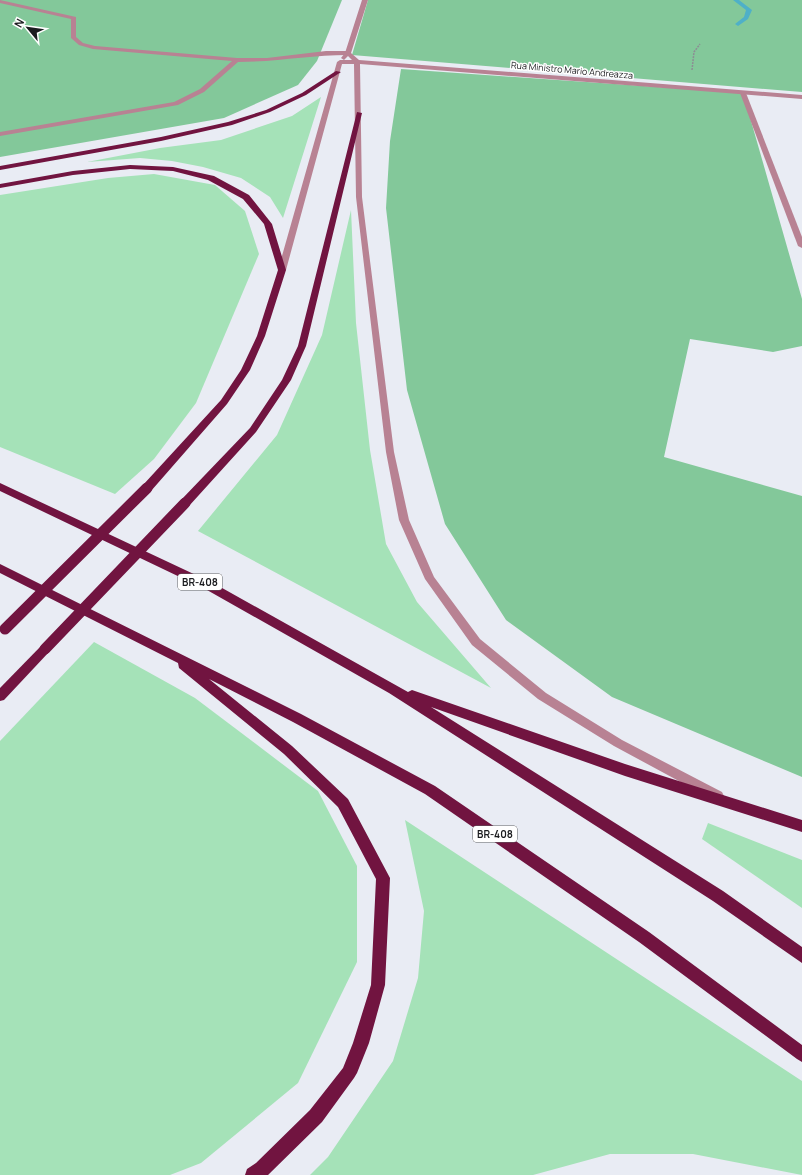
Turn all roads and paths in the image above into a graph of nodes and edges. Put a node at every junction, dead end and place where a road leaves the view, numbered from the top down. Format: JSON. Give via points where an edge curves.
{"nodes":[{"id":1,"x":365,"y":0,"type":"edge"},
{"id":2,"x":0,"y":1,"type":"edge"},
{"id":3,"x":700,"y":44,"type":"dead end"},
{"id":4,"x":348,"y":53,"type":"junction"},
{"id":5,"x":237,"y":60,"type":"junction"},
{"id":6,"x":340,"y":62,"type":"junction"},
{"id":7,"x":357,"y":62,"type":"junction"},
{"id":8,"x":338,"y":72,"type":"junction"},
{"id":9,"x":690,"y":88,"type":"junction"},
{"id":10,"x":743,"y":93,"type":"junction"},
{"id":11,"x":802,"y":97,"type":"edge"},
{"id":12,"x":359,"y":113,"type":"junction"},
{"id":13,"x":0,"y":134,"type":"edge"},
{"id":14,"x":0,"y":168,"type":"edge"},
{"id":15,"x":0,"y":186,"type":"edge"},
{"id":16,"x":802,"y":246,"type":"edge"},
{"id":17,"x":282,"y":270,"type":"junction"},
{"id":18,"x":0,"y":487,"type":"edge"},
{"id":19,"x":0,"y":568,"type":"edge"},
{"id":20,"x":3,"y":631,"type":"edge"},
{"id":21,"x":165,"y":651,"type":"junction"},
{"id":22,"x":393,"y":689,"type":"junction"},
{"id":23,"x":0,"y":696,"type":"edge"},
{"id":24,"x":730,"y":803,"type":"junction"},
{"id":25,"x":802,"y":826,"type":"edge"},
{"id":26,"x":802,"y":956,"type":"edge"},
{"id":27,"x":802,"y":1054,"type":"edge"},
{"id":28,"x":253,"y":1175,"type":"edge"}],
"edges":[{"from":1,"to":4,"type":"street"},
{"from":2,"to":5,"type":"street","via":[[74,18],[73,37],[81,44],[95,48]]},
{"from":3,"to":9,"type":"path","via":[[694,52]]},
{"from":4,"to":5,"type":"street"},
{"from":4,"to":6,"type":"street"},
{"from":4,"to":7,"type":"street"},
{"from":5,"to":13,"type":"street","via":[[193,97],[176,104]]},
{"from":6,"to":7,"type":"street","name":"Rua Ministro Mario Andreazza"},
{"from":6,"to":8,"type":"street"},
{"from":7,"to":9,"type":"street","name":"Rua Ministro Mario Andreazza"},
{"from":7,"to":12,"type":"street"},
{"from":8,"to":14,"type":"highway","via":[[304,94],[268,111],[230,124]]},
{"from":8,"to":17,"type":"street"},
{"from":9,"to":10,"type":"street","name":"Rua Ministro Mario Andreazza"},
{"from":10,"to":11,"type":"street","name":"Rua Ministro Mario Andreazza"},
{"from":10,"to":16,"type":"street"},
{"from":12,"to":23,"type":"highway","bridge":true,"via":[[302,346],[286,380],[253,430]]},
{"from":12,"to":24,"type":"street","via":[[359,197],[390,452],[404,520],[430,579],[476,642],[542,696],[618,743]]},
{"from":15,"to":17,"type":"highway","via":[[73,173],[130,167],[173,169],[211,178],[246,197],[268,224]]},
{"from":17,"to":20,"type":"highway","bridge":true,"via":[[261,336],[245,370],[208,422],[147,488]]},
{"from":18,"to":22,"type":"highway","number":"BR-408","via":[[212,587]]},
{"from":19,"to":21,"type":"highway","number":"BR-408"},
{"from":21,"to":27,"type":"highway","number":"BR-408","via":[[430,790],[644,937]]},
{"from":21,"to":28,"type":"highway","via":[[288,750],[343,803],[382,878],[378,985],[361,1043],[349,1073],[316,1116]]},
{"from":22,"to":24,"type":"highway","via":[[625,770]]},
{"from":22,"to":26,"type":"highway","number":"BR-408","via":[[718,896]]},
{"from":24,"to":25,"type":"highway"}]}
